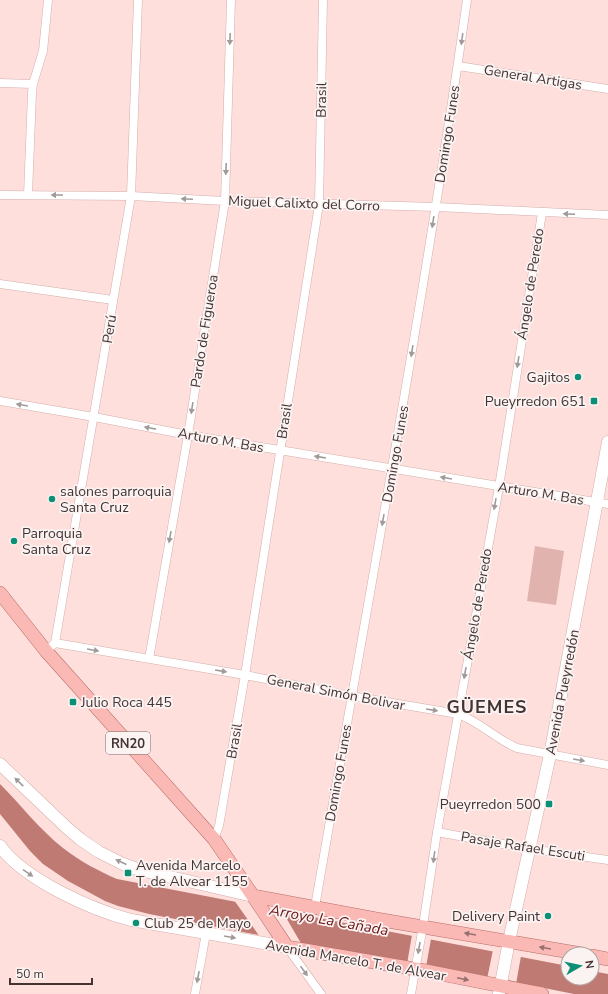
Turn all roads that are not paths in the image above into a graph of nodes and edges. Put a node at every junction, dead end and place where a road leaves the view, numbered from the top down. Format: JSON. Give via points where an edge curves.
{"nodes":[{"id":1,"x":48,"y":0,"type":"edge"},
{"id":2,"x":138,"y":0,"type":"edge"},
{"id":3,"x":232,"y":0,"type":"edge"},
{"id":4,"x":323,"y":0,"type":"edge"},
{"id":5,"x":467,"y":0,"type":"edge"},
{"id":6,"x":458,"y":66,"type":"junction"},
{"id":7,"x":0,"y":83,"type":"edge"},
{"id":8,"x":33,"y":84,"type":"junction"},
{"id":9,"x":608,"y":88,"type":"edge"},
{"id":10,"x":0,"y":195,"type":"edge"},
{"id":11,"x":28,"y":195,"type":"junction"},
{"id":12,"x":131,"y":196,"type":"junction"},
{"id":13,"x":224,"y":201,"type":"junction"},
{"id":14,"x":319,"y":204,"type":"junction"},
{"id":15,"x":436,"y":207,"type":"junction"},
{"id":16,"x":542,"y":213,"type":"junction"},
{"id":17,"x":608,"y":215,"type":"edge"},
{"id":18,"x":0,"y":284,"type":"edge"},
{"id":19,"x":113,"y":300,"type":"junction"},
{"id":20,"x":0,"y":401,"type":"edge"},
{"id":21,"x":94,"y":417,"type":"junction"},
{"id":22,"x":188,"y":435,"type":"junction"},
{"id":23,"x":608,"y":442,"type":"edge"},
{"id":24,"x":280,"y":450,"type":"junction"},
{"id":25,"x":393,"y":468,"type":"junction"},
{"id":26,"x":499,"y":487,"type":"junction"},
{"id":27,"x":603,"y":503,"type":"edge"},
{"id":28,"x":0,"y":593,"type":"edge"},
{"id":29,"x":50,"y":647,"type":"junction"},
{"id":30,"x":149,"y":659,"type":"junction"},
{"id":31,"x":245,"y":675,"type":"junction"},
{"id":32,"x":351,"y":696,"type":"junction"},
{"id":33,"x":458,"y":714,"type":"junction"},
{"id":34,"x":550,"y":755,"type":"junction"},
{"id":35,"x":0,"y":764,"type":"edge"},
{"id":36,"x":608,"y":765,"type":"edge"},
{"id":37,"x":437,"y":832,"type":"junction"},
{"id":38,"x":214,"y":839,"type":"junction"},
{"id":39,"x":0,"y":846,"type":"edge"},
{"id":40,"x":530,"y":849,"type":"junction"},
{"id":41,"x":608,"y":860,"type":"edge"},
{"id":42,"x":254,"y":896,"type":"junction"},
{"id":43,"x":316,"y":907,"type":"junction"},
{"id":44,"x":423,"y":926,"type":"junction"},
{"id":45,"x":206,"y":933,"type":"junction"},
{"id":46,"x":287,"y":947,"type":"junction"},
{"id":47,"x":507,"y":947,"type":"junction"},
{"id":48,"x":560,"y":952,"type":"edge"},
{"id":49,"x":415,"y":969,"type":"junction"},
{"id":50,"x":501,"y":986,"type":"edge"},
{"id":51,"x":195,"y":994,"type":"edge"},
{"id":52,"x":320,"y":994,"type":"edge"},
{"id":53,"x":411,"y":994,"type":"edge"},
{"id":54,"x":542,"y":994,"type":"edge"}],
"edges":[{"from":1,"to":8,"type":"street","via":[[43,51]]},
{"from":2,"to":12,"type":"street","name":"Perú"},
{"from":3,"to":13,"type":"street","name":"Pardo de Figueroa","one_way":true},
{"from":4,"to":14,"type":"street","name":"Brasil"},
{"from":5,"to":6,"type":"street","name":"Domingo Funes","one_way":true},
{"from":6,"to":9,"type":"street","name":"General Artigas"},
{"from":6,"to":15,"type":"street","name":"Domingo Funes"},
{"from":7,"to":8,"type":"street"},
{"from":8,"to":11,"type":"street"},
{"from":10,"to":11,"type":"street","name":"Miguel Calixto del Corro"},
{"from":12,"to":11,"type":"street","name":"Miguel Calixto del Corro","one_way":true},
{"from":13,"to":12,"type":"street","name":"Miguel Calixto del Corro","one_way":true},
{"from":12,"to":19,"type":"street","name":"Perú"},
{"from":13,"to":14,"type":"street","name":"Miguel Calixto del Corro"},
{"from":13,"to":22,"type":"street","name":"Pardo de Figueroa","one_way":true},
{"from":14,"to":15,"type":"street","name":"Miguel Calixto del Corro"},
{"from":14,"to":24,"type":"street","name":"Brasil"},
{"from":15,"to":16,"type":"street","name":"Miguel Calixto del Corro"},
{"from":15,"to":25,"type":"street","name":"Domingo Funes","one_way":true},
{"from":17,"to":16,"type":"street","name":"Miguel Calixto del Corro","one_way":true},
{"from":16,"to":26,"type":"street","name":"Ángelo de Peredo","one_way":true},
{"from":18,"to":19,"type":"street"},
{"from":19,"to":21,"type":"street","name":"Perú"},
{"from":21,"to":20,"type":"street","name":"Arturo M. Bas","one_way":true},
{"from":22,"to":21,"type":"street","name":"Arturo M. Bas","one_way":true},
{"from":21,"to":29,"type":"street","name":"Perú"},
{"from":22,"to":24,"type":"street","name":"Arturo M. Bas"},
{"from":22,"to":30,"type":"street","name":"Pardo de Figueroa","one_way":true},
{"from":23,"to":27,"type":"main road","name":"Avenida Pueyrredón"},
{"from":25,"to":24,"type":"street","name":"Arturo M. Bas","one_way":true},
{"from":24,"to":31,"type":"street","name":"Brasil"},
{"from":26,"to":25,"type":"street","name":"Arturo M. Bas","one_way":true},
{"from":25,"to":32,"type":"street","name":"Domingo Funes","one_way":true},
{"from":26,"to":27,"type":"street","name":"Arturo M. Bas"},
{"from":26,"to":33,"type":"street","name":"Ángelo de Peredo","one_way":true},
{"from":27,"to":34,"type":"main road","name":"Avenida Pueyrredón"},
{"from":28,"to":29,"type":"main road","number":"RN20"},
{"from":29,"to":30,"type":"street","name":"General Simón Bolivar","one_way":true},
{"from":29,"to":38,"type":"main road","number":"RN20"},
{"from":30,"to":31,"type":"street","name":"General Simón Bolivar","one_way":true},
{"from":31,"to":32,"type":"street","name":"General Simón Bolivar"},
{"from":31,"to":38,"type":"street","name":"Brasil","via":[[219,826]]},
{"from":32,"to":33,"type":"street","name":"General Simón Bolivar","one_way":true},
{"from":32,"to":43,"type":"street","name":"Domingo Funes"},
{"from":33,"to":34,"type":"street","name":"General Simón Bolivar","via":[[468,717],[505,743]]},
{"from":33,"to":37,"type":"street","name":"Ángelo de Peredo"},
{"from":34,"to":36,"type":"street","name":"General Simón Bolivar","one_way":true},
{"from":34,"to":40,"type":"main road","name":"Avenida Pueyrredón"},
{"from":42,"to":35,"type":"main road","one_way":true,"via":[[140,870],[99,852],[66,827]]},
{"from":37,"to":40,"type":"street","name":"Pasaje Rafael Escuti"},
{"from":37,"to":44,"type":"street","name":"Ángelo de Peredo","one_way":true},
{"from":38,"to":42,"type":"main road","number":"RN20"},
{"from":39,"to":45,"type":"main road","name":"Avenida Marcelo T. de Alvear","one_way":true,"via":[[17,866],[36,878],[108,914]]},
{"from":40,"to":41,"type":"street","name":"Pasaje Rafael Escuti"},
{"from":40,"to":47,"type":"main road","name":"Avenida Pueyrredón"},
{"from":42,"to":43,"type":"main road"},
{"from":42,"to":46,"type":"main road","number":"RN20"},
{"from":43,"to":44,"type":"main road"},
{"from":47,"to":44,"type":"main road","one_way":true},
{"from":44,"to":49,"type":"street","name":"Ángelo de Peredo","one_way":true},
{"from":45,"to":46,"type":"main road","name":"Avenida Marcelo T. de Alvear","one_way":true},
{"from":45,"to":51,"type":"street","one_way":true},
{"from":46,"to":49,"type":"main road","name":"Avenida Marcelo T. de Alvear"},
{"from":46,"to":52,"type":"street","one_way":true},
{"from":48,"to":47,"type":"main road","one_way":true},
{"from":47,"to":50,"type":"main road","name":"Avenida Pueyrredón"},
{"from":49,"to":50,"type":"main road","name":"Avenida Marcelo T. de Alvear","one_way":true},
{"from":49,"to":53,"type":"street","name":"Ángelo de Peredo"},
{"from":50,"to":54,"type":"main road","name":"Avenida Marcelo T. de Alvear"}]}
